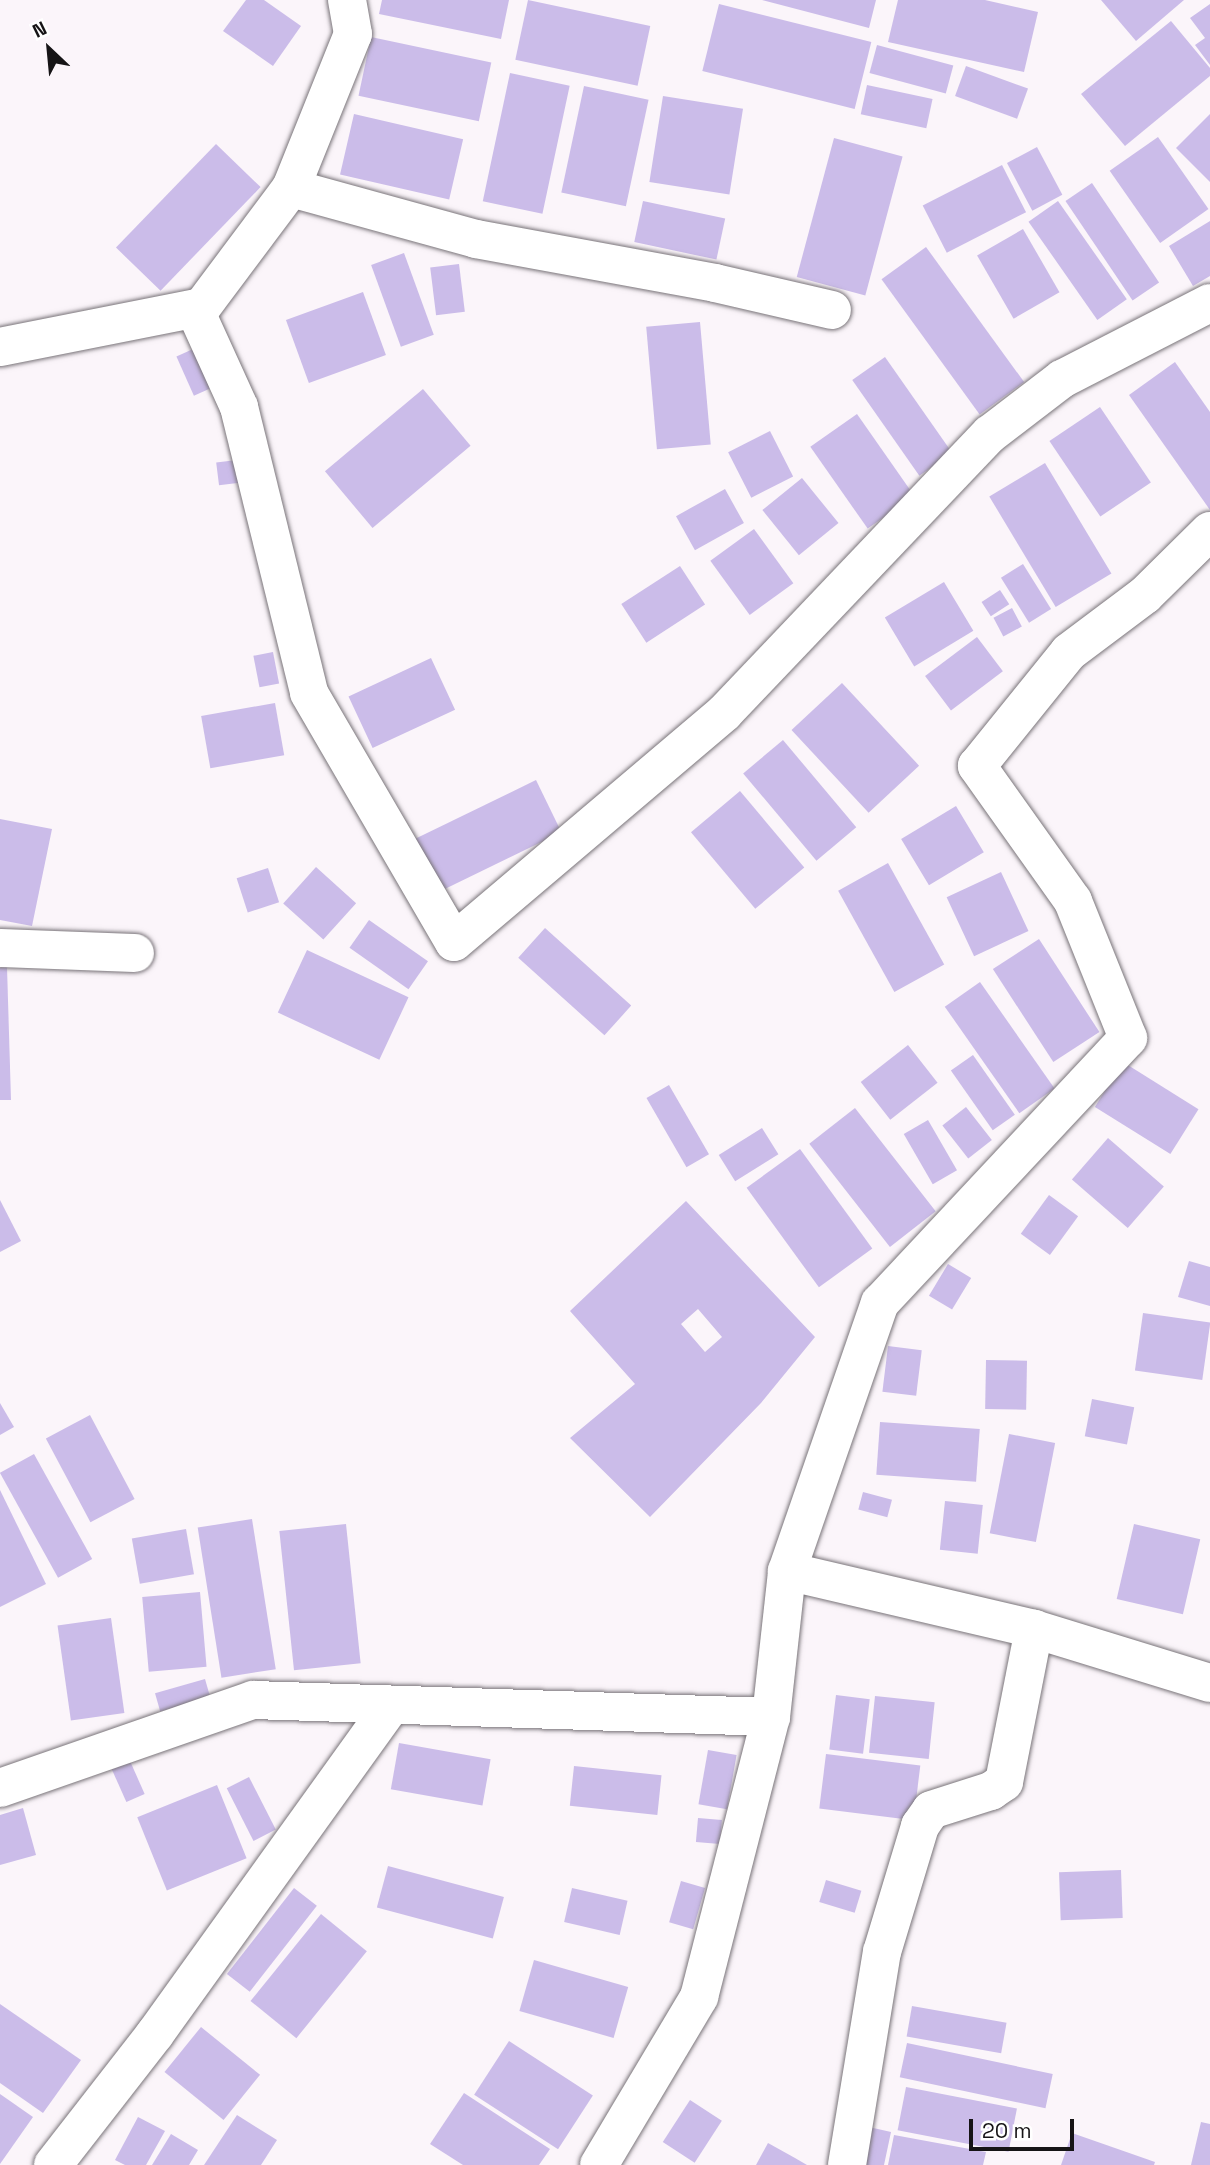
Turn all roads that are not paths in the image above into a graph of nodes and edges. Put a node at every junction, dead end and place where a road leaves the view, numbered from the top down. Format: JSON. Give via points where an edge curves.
{"nodes":[{"id":1,"x":347,"y":0,"type":"edge"},
{"id":2,"x":291,"y":188,"type":"junction"},
{"id":3,"x":1210,"y":303,"type":"edge"},
{"id":4,"x":195,"y":310,"type":"junction"},
{"id":5,"x":832,"y":310,"type":"dead end"},
{"id":6,"x":0,"y":347,"type":"edge"},
{"id":7,"x":1210,"y":531,"type":"edge"},
{"id":8,"x":0,"y":948,"type":"edge"},
{"id":9,"x":135,"y":953,"type":"dead end"},
{"id":10,"x":787,"y":1571,"type":"junction"},
{"id":11,"x":1034,"y":1629,"type":"junction"},
{"id":12,"x":1210,"y":1683,"type":"edge"},
{"id":13,"x":391,"y":1705,"type":"junction"},
{"id":14,"x":771,"y":1717,"type":"junction"},
{"id":15,"x":0,"y":1788,"type":"edge"},
{"id":16,"x":53,"y":2165,"type":"edge"},
{"id":17,"x":599,"y":2165,"type":"edge"},
{"id":18,"x":847,"y":2165,"type":"edge"}],
"edges":[{"from":1,"to":2,"type":"street","via":[[353,34]]},
{"from":2,"to":4,"type":"street"},
{"from":2,"to":5,"type":"street","via":[[477,239],[715,283]]},
{"from":3,"to":4,"type":"street","via":[[1062,379],[990,434],[725,712],[454,943],[309,694],[239,407]]},
{"from":4,"to":6,"type":"street"},
{"from":7,"to":10,"type":"street","via":[[1146,595],[1069,652],[977,766],[1073,901],[1128,1038],[880,1303]]},
{"from":8,"to":9,"type":"street"},
{"from":10,"to":11,"type":"street"},
{"from":10,"to":14,"type":"street"},
{"from":11,"to":12,"type":"street"},
{"from":11,"to":18,"type":"street","via":[[1004,1782],[991,1791],[931,1810],[920,1826],[882,1952]]},
{"from":13,"to":14,"type":"street"},
{"from":13,"to":15,"type":"street","via":[[253,1700]]},
{"from":13,"to":16,"type":"street","via":[[155,2034]]},
{"from":14,"to":17,"type":"street","via":[[699,1997]]}]}
